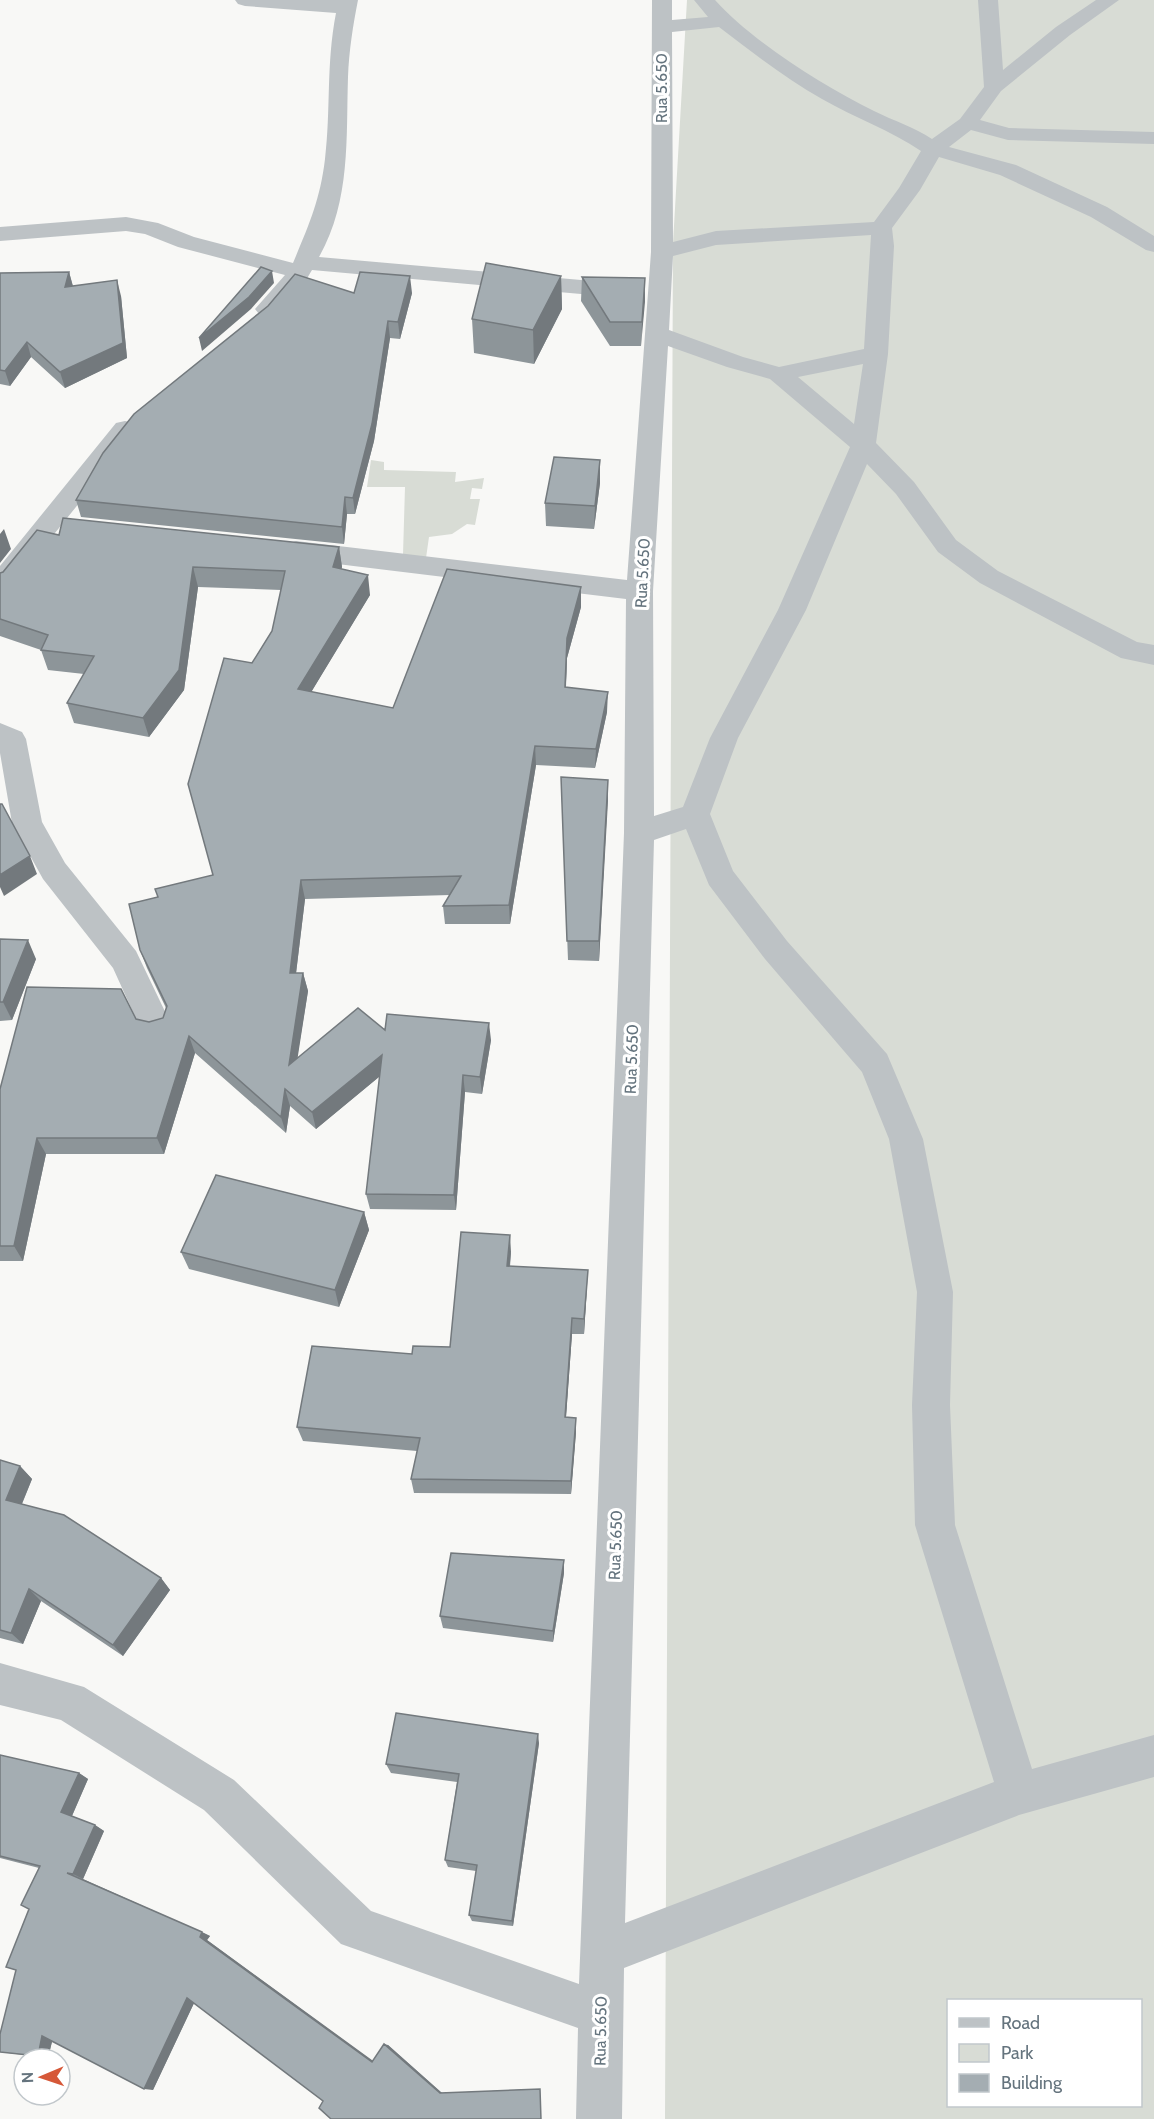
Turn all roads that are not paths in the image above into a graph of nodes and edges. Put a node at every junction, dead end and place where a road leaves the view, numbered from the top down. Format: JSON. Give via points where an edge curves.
{"nodes":[{"id":1,"x":245,"y":0,"type":"edge"},
{"id":2,"x":704,"y":0,"type":"edge"},
{"id":3,"x":988,"y":0,"type":"edge"},
{"id":4,"x":1109,"y":0,"type":"edge"},
{"id":5,"x":348,"y":4,"type":"edge"},
{"id":6,"x":661,"y":13,"type":"edge"},
{"id":7,"x":723,"y":21,"type":"junction"},
{"id":8,"x":994,"y":87,"type":"junction"},
{"id":9,"x":967,"y":123,"type":"junction"},
{"id":10,"x":1154,"y":138,"type":"edge"},
{"id":11,"x":933,"y":149,"type":"junction"},
{"id":12,"x":881,"y":228,"type":"junction"},
{"id":13,"x":0,"y":234,"type":"edge"},
{"id":14,"x":1154,"y":244,"type":"edge"},
{"id":15,"x":662,"y":252,"type":"junction"},
{"id":16,"x":302,"y":267,"type":"junction"},
{"id":17,"x":660,"y":294,"type":"junction"},
{"id":18,"x":247,"y":327,"type":"edge"},
{"id":19,"x":658,"y":334,"type":"junction"},
{"id":20,"x":876,"y":354,"type":"junction"},
{"id":21,"x":779,"y":374,"type":"junction"},
{"id":22,"x":142,"y":412,"type":"edge"},
{"id":23,"x":863,"y":445,"type":"junction"},
{"id":24,"x":48,"y":525,"type":"junction"},
{"id":25,"x":81,"y":528,"type":"edge"},
{"id":26,"x":277,"y":547,"type":"edge"},
{"id":27,"x":0,"y":584,"type":"edge"},
{"id":28,"x":640,"y":591,"type":"junction"},
{"id":29,"x":1154,"y":655,"type":"edge"},
{"id":30,"x":0,"y":734,"type":"edge"},
{"id":31,"x":695,"y":814,"type":"junction"},
{"id":32,"x":639,"y":833,"type":"junction"},
{"id":33,"x":155,"y":1024,"type":"edge"},
{"id":34,"x":0,"y":1684,"type":"edge"},
{"id":35,"x":1154,"y":1756,"type":"edge"},
{"id":36,"x":1019,"y":1794,"type":"junction"},
{"id":37,"x":602,"y":1954,"type":"junction"},
{"id":38,"x":601,"y":2014,"type":"junction"},
{"id":39,"x":599,"y":2119,"type":"edge"}],
"edges":[{"from":1,"to":5,"type":"street"},
{"from":2,"to":7,"type":"street"},
{"from":3,"to":8,"type":"street"},
{"from":4,"to":8,"type":"street","via":[[1063,31]]},
{"from":5,"to":16,"type":"street","via":[[338,75],[338,138],[330,200]]},
{"from":6,"to":7,"type":"street"},
{"from":6,"to":15,"type":"street","name":"Rua 5.650"},
{"from":7,"to":11,"type":"street","via":[[826,93],[907,132]]},
{"from":8,"to":9,"type":"street"},
{"from":9,"to":10,"type":"street","via":[[1008,134]]},
{"from":9,"to":11,"type":"street"},
{"from":11,"to":12,"type":"street"},
{"from":11,"to":14,"type":"street","via":[[1008,170],[1099,212]]},
{"from":12,"to":15,"type":"street","via":[[716,238]]},
{"from":12,"to":20,"type":"street"},
{"from":13,"to":16,"type":"street","via":[[126,224],[150,228],[186,242]]},
{"from":15,"to":17,"type":"street","name":"Rua 5.650"},
{"from":16,"to":17,"type":"street"},
{"from":16,"to":18,"type":"street","via":[[273,305]]},
{"from":17,"to":19,"type":"street","name":"Rua 5.650"},
{"from":19,"to":21,"type":"street"},
{"from":19,"to":28,"type":"street","name":"Rua 5.650"},
{"from":20,"to":21,"type":"street"},
{"from":20,"to":23,"type":"street"},
{"from":21,"to":23,"type":"street"},
{"from":22,"to":24,"type":"street"},
{"from":23,"to":29,"type":"street","via":[[905,488],[947,546],[989,577],[1131,651]]},
{"from":23,"to":31,"type":"street","via":[[792,610],[724,738]]},
{"from":24,"to":25,"type":"street"},
{"from":24,"to":27,"type":"street"},
{"from":26,"to":28,"type":"street"},
{"from":28,"to":32,"type":"street","name":"Rua 5.650"},
{"from":30,"to":33,"type":"street","via":[[12,739],[27,824],[54,871],[125,960]]},
{"from":31,"to":32,"type":"street"},
{"from":31,"to":36,"type":"street","via":[[720,877],[776,950],[875,1064],[906,1139],[935,1292],[935,1526]]},
{"from":32,"to":37,"type":"street","name":"Rua 5.650"},
{"from":34,"to":38,"type":"street","via":[[69,1702],[219,1795],[357,1928]]},
{"from":35,"to":36,"type":"street"},
{"from":36,"to":37,"type":"street"},
{"from":37,"to":38,"type":"street","name":"Rua 5.650"},
{"from":38,"to":39,"type":"street","name":"Rua 5.650"}]}
